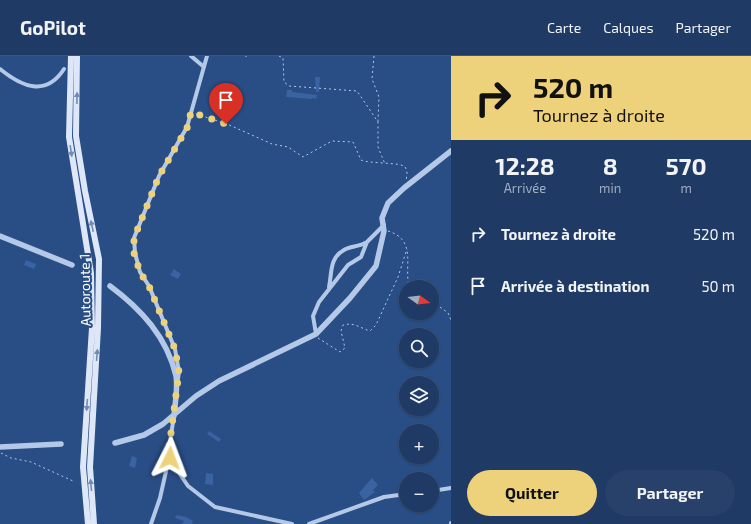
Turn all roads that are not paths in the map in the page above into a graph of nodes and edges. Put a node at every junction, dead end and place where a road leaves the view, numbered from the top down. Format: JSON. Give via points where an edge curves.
{"nodes":[{"id":1,"x":71,"y":56,"type":"edge"},
{"id":2,"x":77,"y":56,"type":"edge"},
{"id":3,"x":191,"y":56,"type":"edge"},
{"id":4,"x":207,"y":56,"type":"edge"},
{"id":5,"x":204,"y":67,"type":"junction"},
{"id":6,"x":0,"y":68,"type":"edge"},
{"id":7,"x":64,"y":69,"type":"dead end"},
{"id":8,"x":451,"y":151,"type":"edge"},
{"id":9,"x":384,"y":227,"type":"junction"},
{"id":10,"x":0,"y":236,"type":"edge"},
{"id":11,"x":367,"y":242,"type":"junction"},
{"id":12,"x":72,"y":265,"type":"dead end"},
{"id":13,"x":110,"y":286,"type":"dead end"},
{"id":14,"x":328,"y":290,"type":"junction"},
{"id":15,"x":316,"y":334,"type":"junction"},
{"id":16,"x":176,"y":392,"type":"junction"},
{"id":17,"x":174,"y":416,"type":"junction"},
{"id":18,"x":115,"y":443,"type":"dead end"},
{"id":19,"x":60,"y":444,"type":"dead end"},
{"id":20,"x":0,"y":447,"type":"edge"},
{"id":21,"x":170,"y":458,"type":"junction"},
{"id":22,"x":451,"y":488,"type":"edge"},
{"id":23,"x":439,"y":489,"type":"edge"},
{"id":24,"x":399,"y":495,"type":"edge"},
{"id":25,"x":88,"y":524,"type":"edge"},
{"id":26,"x":94,"y":524,"type":"edge"},
{"id":27,"x":151,"y":524,"type":"edge"},
{"id":28,"x":292,"y":524,"type":"edge"},
{"id":29,"x":309,"y":524,"type":"edge"}],
"edges":[{"from":1,"to":25,"type":"main road","name":"Autoroute 1","one_way":true,"via":[[69,137],[92,273],[92,328],[83,467]]},
{"from":26,"to":2,"type":"main road","name":"Autoroute 1","one_way":true,"via":[[90,467],[99,259],[76,136]]},
{"from":3,"to":5,"type":"street"},
{"from":4,"to":5,"type":"street"},
{"from":5,"to":16,"type":"street","via":[[187,128],[159,176],[134,238],[134,253],[140,272],[149,286],[175,349],[179,372]]},
{"from":6,"to":7,"type":"street","via":[[33,87],[42,87],[57,79]]},
{"from":8,"to":9,"type":"street","via":[[388,203],[382,218]]},
{"from":9,"to":11,"type":"street"},
{"from":9,"to":15,"type":"street","via":[[376,266]]},
{"from":10,"to":12,"type":"street"},
{"from":11,"to":14,"type":"street","via":[[361,257],[348,265]]},
{"from":11,"to":14,"type":"street","via":[[344,249],[336,256]]},
{"from":13,"to":16,"type":"street","via":[[132,302],[156,332],[176,376]]},
{"from":14,"to":15,"type":"street","via":[[313,316]]},
{"from":15,"to":17,"type":"street","via":[[219,381],[196,396]]},
{"from":16,"to":17,"type":"street"},
{"from":17,"to":18,"type":"street","via":[[144,435]]},
{"from":17,"to":21,"type":"street"},
{"from":19,"to":20,"type":"street"},
{"from":21,"to":27,"type":"street"},
{"from":21,"to":28,"type":"street","via":[[188,486],[215,507]]},
{"from":22,"to":23,"type":"street"},
{"from":24,"to":29,"type":"street","via":[[384,497]]}]}
